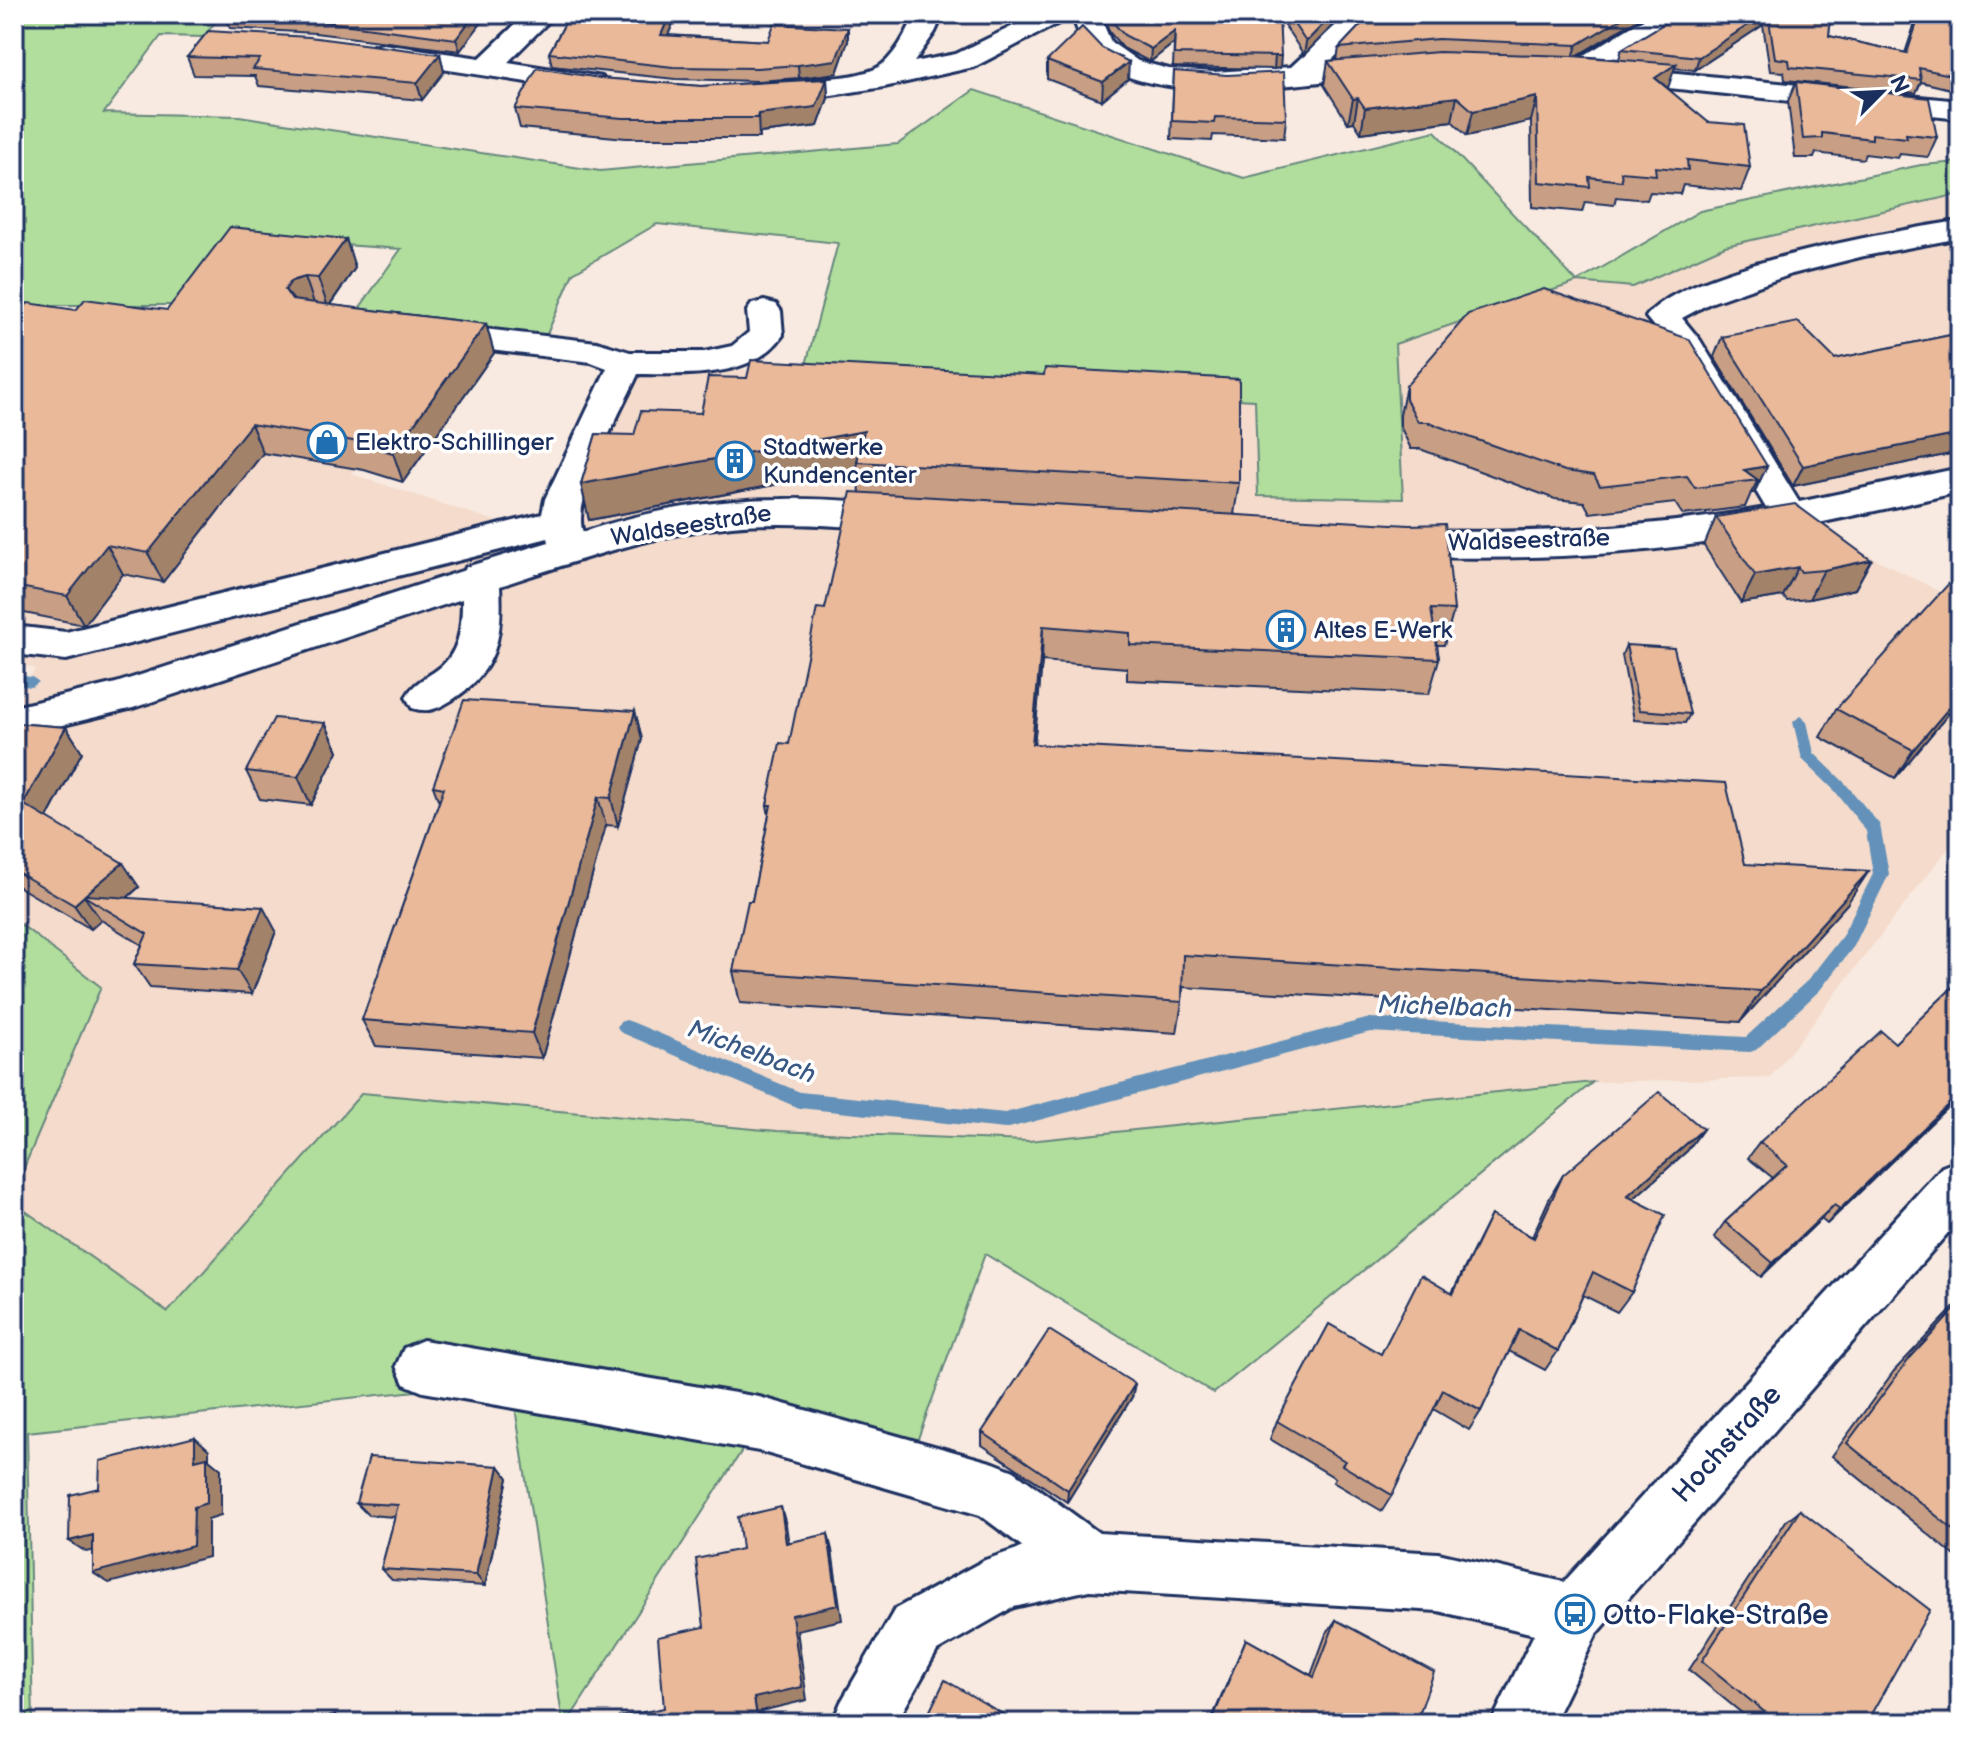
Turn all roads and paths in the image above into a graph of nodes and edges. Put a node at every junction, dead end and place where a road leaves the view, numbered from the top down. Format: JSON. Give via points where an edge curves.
{"nodes":[{"id":1,"x":542,"y":14,"type":"edge"},
{"id":2,"x":929,"y":14,"type":"edge"},
{"id":3,"x":1060,"y":14,"type":"edge"},
{"id":4,"x":1085,"y":14,"type":"edge"},
{"id":5,"x":1363,"y":14,"type":"edge"},
{"id":6,"x":1671,"y":14,"type":"edge"},
{"id":7,"x":363,"y":49,"type":"edge"},
{"id":8,"x":1413,"y":65,"type":"edge"},
{"id":9,"x":488,"y":66,"type":"junction"},
{"id":10,"x":1299,"y":75,"type":"junction"},
{"id":11,"x":884,"y":78,"type":"junction"},
{"id":12,"x":618,"y":86,"type":"edge"},
{"id":13,"x":735,"y":92,"type":"edge"},
{"id":14,"x":1960,"y":110,"type":"edge"},
{"id":15,"x":1951,"y":231,"type":"dead end"},
{"id":16,"x":764,"y":311,"type":"dead end"},
{"id":17,"x":408,"y":330,"type":"edge"},
{"id":18,"x":626,"y":363,"type":"junction"},
{"id":19,"x":1960,"y":480,"type":"edge"},
{"id":20,"x":1789,"y":515,"type":"junction"},
{"id":21,"x":946,"y":519,"type":"edge"},
{"id":22,"x":565,"y":535,"type":"junction"},
{"id":23,"x":1353,"y":541,"type":"edge"},
{"id":24,"x":480,"y":576,"type":"junction"},
{"id":25,"x":14,"y":640,"type":"edge"},
{"id":26,"x":426,"y":697,"type":"dead end"},
{"id":27,"x":14,"y":722,"type":"edge"},
{"id":28,"x":1960,"y":1183,"type":"edge"},
{"id":29,"x":423,"y":1366,"type":"dead end"},
{"id":30,"x":1089,"y":1561,"type":"junction"},
{"id":31,"x":1575,"y":1614,"type":"junction"},
{"id":32,"x":862,"y":1723,"type":"edge"},
{"id":33,"x":1521,"y":1723,"type":"edge"}],
"edges":[{"from":1,"to":9,"type":"street"},
{"from":2,"to":11,"type":"street","via":[[906,56]]},
{"from":3,"to":11,"type":"street","via":[[964,61]]},
{"from":4,"to":10,"type":"street","via":[[1088,33],[1113,60],[1154,75],[1199,83]]},
{"from":5,"to":10,"type":"street"},
{"from":6,"to":14,"type":"street","via":[[1567,69]]},
{"from":7,"to":9,"type":"street"},
{"from":8,"to":10,"type":"street"},
{"from":9,"to":12,"type":"street"},
{"from":11,"to":13,"type":"street","via":[[812,89]]},
{"from":15,"to":20,"type":"street","via":[[1843,248],[1770,269],[1676,306],[1663,317],[1683,340]]},
{"from":16,"to":18,"type":"street","via":[[766,335],[743,354],[704,363]]},
{"from":17,"to":18,"type":"street","via":[[597,352]]},
{"from":18,"to":22,"type":"street","via":[[563,499]]},
{"from":19,"to":20,"type":"street","name":"Waldseestraße"},
{"from":20,"to":23,"type":"street","name":"Waldseestraße","via":[[1661,534],[1564,541]]},
{"from":21,"to":22,"type":"street","name":"Waldseestraße","via":[[836,512],[729,514]]},
{"from":22,"to":24,"type":"street","name":"Waldseestraße"},
{"from":22,"to":25,"type":"street","via":[[66,646]]},
{"from":24,"to":26,"type":"street","via":[[479,641],[463,671]]},
{"from":24,"to":27,"type":"street","name":"Waldseestraße","via":[[119,697]]},
{"from":28,"to":31,"type":"street","name":"Hochstraße"},
{"from":29,"to":30,"type":"street","via":[[759,1424],[994,1491]]},
{"from":30,"to":31,"type":"street","via":[[1438,1582]]},
{"from":30,"to":32,"type":"street","via":[[1005,1580],[916,1630]]},
{"from":31,"to":33,"type":"street","name":"Hochstraße"}]}
